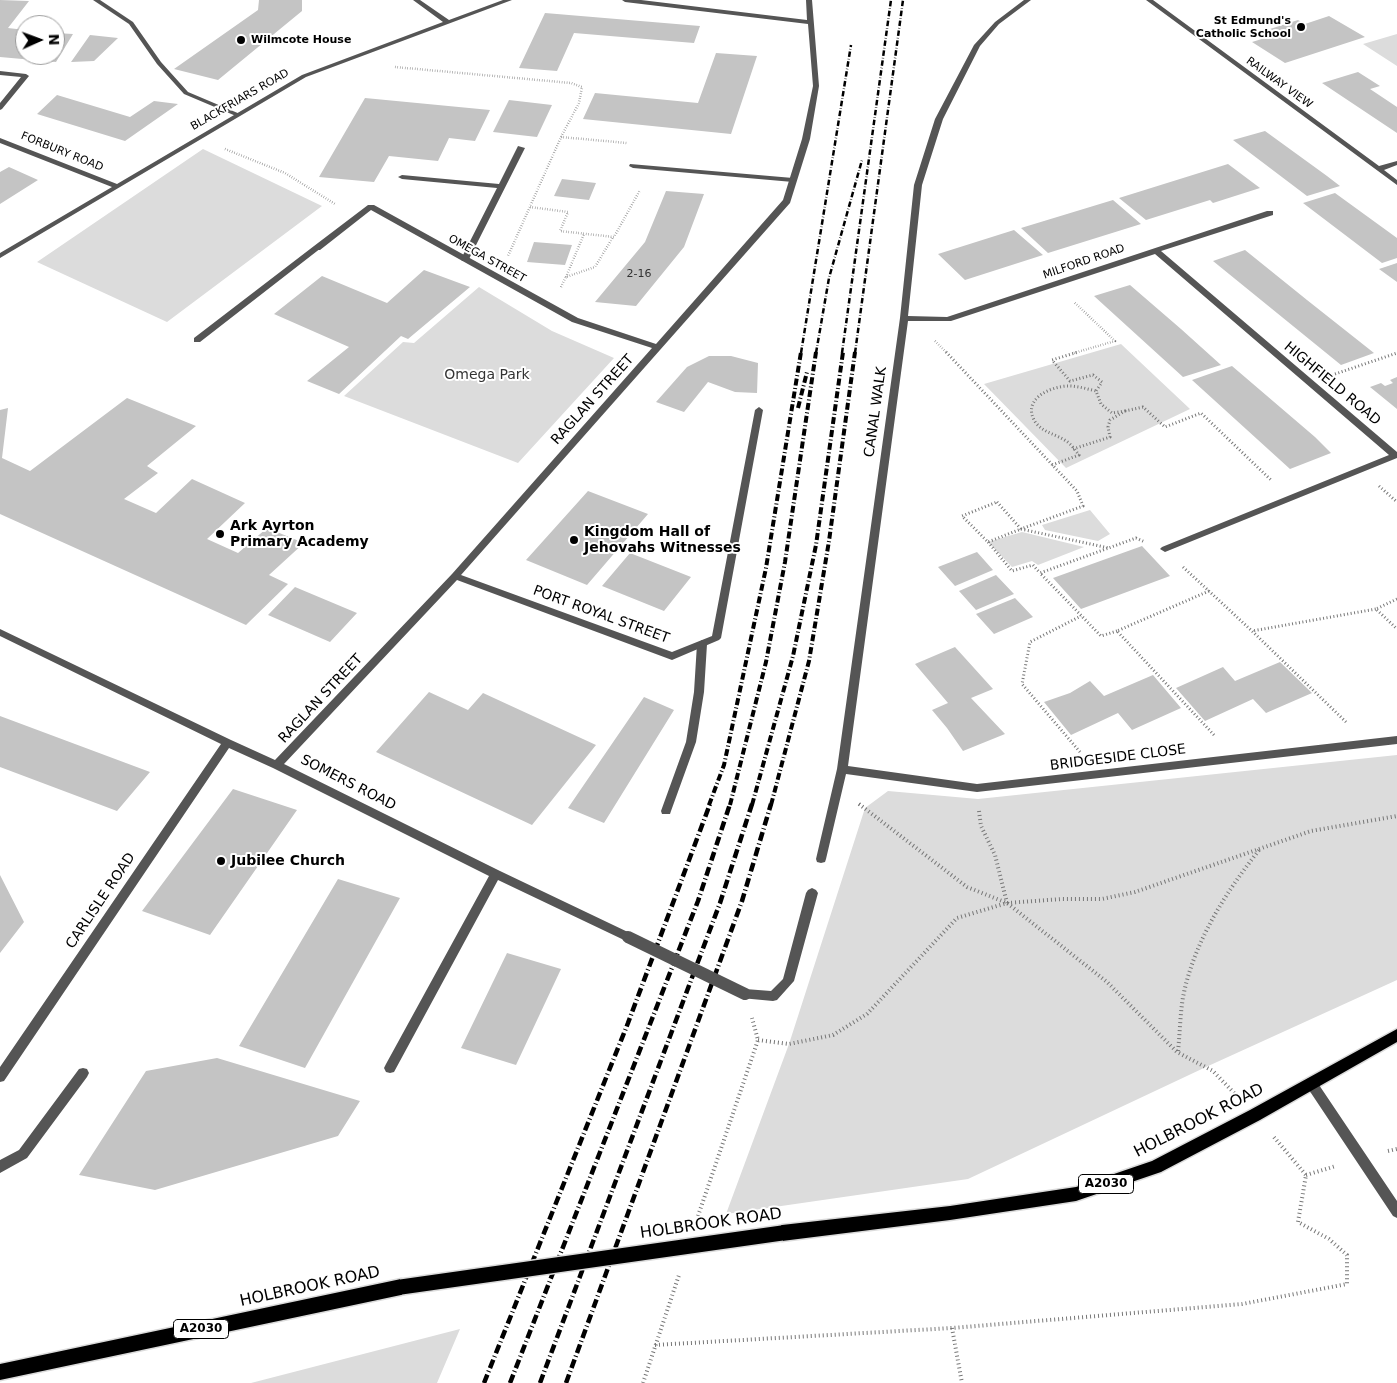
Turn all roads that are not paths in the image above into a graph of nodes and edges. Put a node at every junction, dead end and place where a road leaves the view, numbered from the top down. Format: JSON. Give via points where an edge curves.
{"nodes":[{"id":1,"x":96,"y":0,"type":"edge"},
{"id":2,"x":416,"y":0,"type":"edge"},
{"id":3,"x":509,"y":0,"type":"edge"},
{"id":4,"x":625,"y":0,"type":"edge"},
{"id":5,"x":809,"y":0,"type":"edge"},
{"id":6,"x":1028,"y":0,"type":"edge"},
{"id":7,"x":1149,"y":0,"type":"edge"},
{"id":8,"x":447,"y":22,"type":"junction"},
{"id":9,"x":810,"y":22,"type":"junction"},
{"id":10,"x":0,"y":73,"type":"edge"},
{"id":11,"x":0,"y":108,"type":"edge"},
{"id":12,"x":238,"y":115,"type":"junction"},
{"id":13,"x":2,"y":142,"type":"edge"},
{"id":14,"x":521,"y":148,"type":"dead end"},
{"id":15,"x":1397,"y":163,"type":"edge"},
{"id":16,"x":633,"y":166,"type":"dead end"},
{"id":17,"x":1379,"y":169,"type":"junction"},
{"id":18,"x":402,"y":177,"type":"dead end"},
{"id":19,"x":793,"y":180,"type":"junction"},
{"id":20,"x":1397,"y":183,"type":"edge"},
{"id":21,"x":116,"y":186,"type":"junction"},
{"id":22,"x":502,"y":186,"type":"junction"},
{"id":23,"x":1270,"y":213,"type":"dead end"},
{"id":24,"x":1155,"y":250,"type":"junction"},
{"id":25,"x":0,"y":256,"type":"edge"},
{"id":26,"x":465,"y":260,"type":"junction"},
{"id":27,"x":904,"y":318,"type":"junction"},
{"id":28,"x":197,"y":340,"type":"dead end"},
{"id":29,"x":658,"y":347,"type":"junction"},
{"id":30,"x":760,"y":410,"type":"dead end"},
{"id":31,"x":1396,"y":455,"type":"edge"},
{"id":32,"x":1165,"y":549,"type":"road end"},
{"id":33,"x":455,"y":576,"type":"junction"},
{"id":34,"x":0,"y":632,"type":"edge"},
{"id":35,"x":702,"y":644,"type":"junction"},
{"id":36,"x":1397,"y":740,"type":"edge"},
{"id":37,"x":227,"y":743,"type":"junction"},
{"id":38,"x":278,"y":765,"type":"junction"},
{"id":39,"x":842,"y":769,"type":"junction"},
{"id":40,"x":666,"y":811,"type":"dead end"},
{"id":41,"x":821,"y":860,"type":"dead end"},
{"id":42,"x":496,"y":874,"type":"junction"},
{"id":43,"x":812,"y":893,"type":"dead end"},
{"id":44,"x":1397,"y":1035,"type":"edge"},
{"id":45,"x":390,"y":1068,"type":"dead end"},
{"id":46,"x":82,"y":1073,"type":"dead end"},
{"id":47,"x":0,"y":1077,"type":"edge"},
{"id":48,"x":1311,"y":1083,"type":"junction"},
{"id":49,"x":0,"y":1167,"type":"edge"},
{"id":50,"x":1397,"y":1212,"type":"edge"},
{"id":51,"x":0,"y":1372,"type":"edge"}],
"edges":[{"from":1,"to":12,"type":"street","via":[[130,23],[186,93]]},
{"from":2,"to":8,"type":"street"},
{"from":3,"to":8,"type":"street","name":"BLACKFRIARS ROAD"},
{"from":4,"to":9,"type":"street"},
{"from":5,"to":9,"type":"street","name":"RAGLAN STREET"},
{"from":6,"to":27,"type":"street","name":"CANAL WALK","via":[[997,23],[977,45],[939,119],[918,185]]},
{"from":7,"to":17,"type":"street","name":"RAILWAY VIEW"},
{"from":8,"to":12,"type":"street","name":"BLACKFRIARS ROAD","via":[[304,76]]},
{"from":9,"to":19,"type":"street","name":"RAGLAN STREET","via":[[816,86],[806,139]]},
{"from":10,"to":11,"type":"street","via":[[26,76]]},
{"from":12,"to":21,"type":"street","name":"BLACKFRIARS ROAD"},
{"from":13,"to":21,"type":"street","name":"FORBURY ROAD"},
{"from":14,"to":22,"type":"street"},
{"from":15,"to":17,"type":"street"},
{"from":16,"to":19,"type":"street"},
{"from":17,"to":20,"type":"street","name":"RAILWAY VIEW"},
{"from":18,"to":22,"type":"street"},
{"from":19,"to":29,"type":"street","name":"RAGLAN STREET","via":[[787,201]]},
{"from":21,"to":25,"type":"street","name":"BLACKFRIARS ROAD"},
{"from":22,"to":26,"type":"street"},
{"from":23,"to":24,"type":"street","name":"MILFORD ROAD"},
{"from":24,"to":27,"type":"street","name":"MILFORD ROAD","via":[[948,319]]},
{"from":24,"to":31,"type":"street","name":"HIGHFIELD ROAD"},
{"from":26,"to":28,"type":"street","name":"OMEGA STREET","via":[[371,207]]},
{"from":26,"to":29,"type":"street","name":"OMEGA STREET","via":[[575,320]]},
{"from":27,"to":39,"type":"street","name":"CANAL WALK"},
{"from":29,"to":33,"type":"street","name":"RAGLAN STREET"},
{"from":30,"to":35,"type":"street","name":"PORT ROYAL STREET","via":[[716,638]]},
{"from":31,"to":32,"type":"street","name":"HIGHFIELD ROAD"},
{"from":33,"to":35,"type":"street","name":"PORT ROYAL STREET","via":[[672,656]]},
{"from":33,"to":38,"type":"street","name":"RAGLAN STREET"},
{"from":34,"to":37,"type":"street","name":"SOMERS ROAD"},
{"from":35,"to":40,"type":"street","via":[[691,742]]},
{"from":36,"to":39,"type":"street","name":"BRIDGESIDE CLOSE","via":[[976,788]]},
{"from":37,"to":38,"type":"street","name":"SOMERS ROAD"},
{"from":37,"to":47,"type":"street","name":"CARLISLE ROAD"},
{"from":38,"to":42,"type":"street","name":"SOMERS ROAD"},
{"from":39,"to":41,"type":"street","name":"CANAL WALK"},
{"from":42,"to":43,"type":"street","name":"SOMERS ROAD","bridge":true,"via":[[745,994],[773,996],[788,981]]},
{"from":42,"to":45,"type":"street"},
{"from":44,"to":48,"type":"main road","name":"HOLBROOK ROAD","number":"A2030"},
{"from":46,"to":49,"type":"street","via":[[22,1154]]},
{"from":48,"to":50,"type":"street"},
{"from":48,"to":51,"type":"main road","name":"HOLBROOK ROAD","number":"A2030","bridge":true,"via":[[1156,1167],[1076,1194],[401,1287]]}]}
